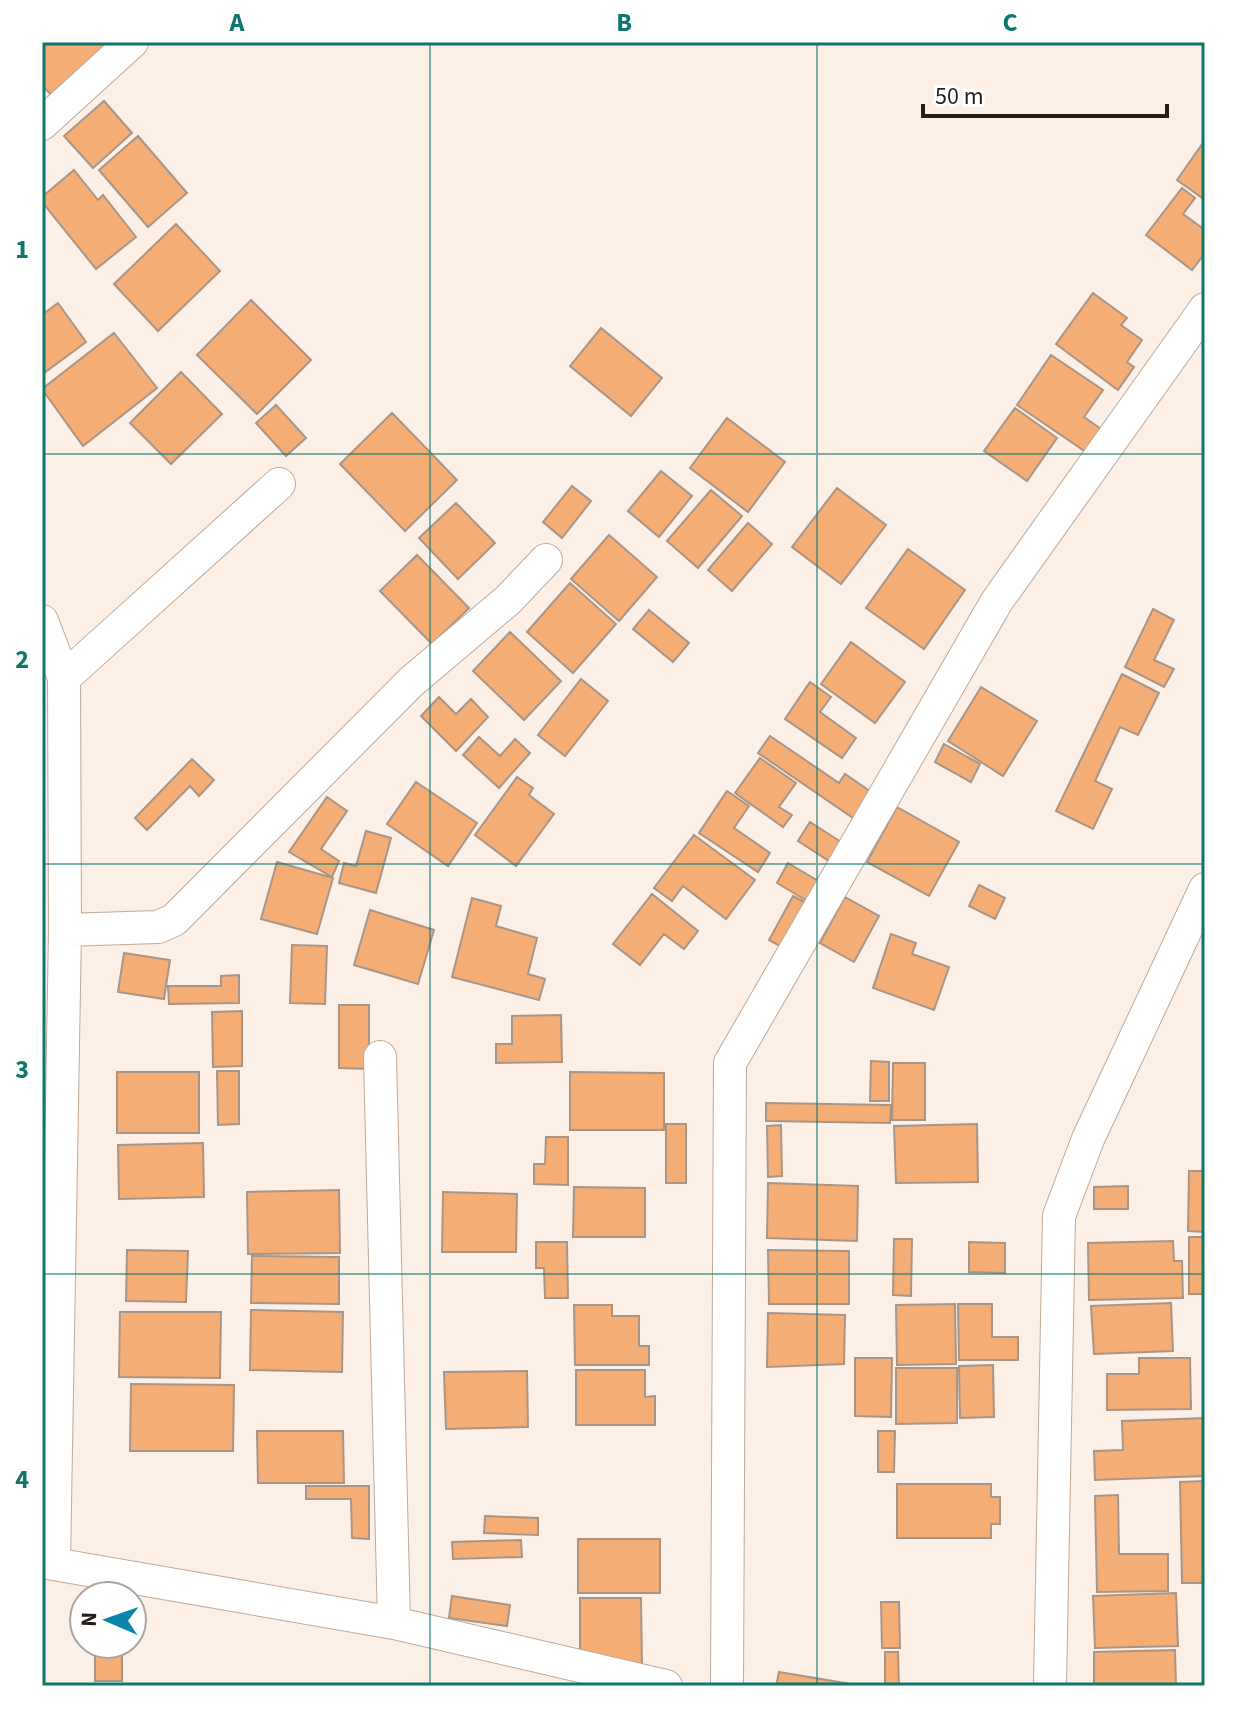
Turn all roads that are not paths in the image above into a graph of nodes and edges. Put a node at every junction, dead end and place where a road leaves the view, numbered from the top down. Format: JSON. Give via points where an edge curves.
{"nodes":[{"id":1,"x":132,"y":42,"type":"edge"},
{"id":2,"x":42,"y":124,"type":"edge"},
{"id":3,"x":1205,"y":309,"type":"edge"},
{"id":4,"x":279,"y":484,"type":"dead end"},
{"id":5,"x":546,"y":560,"type":"dead end"},
{"id":6,"x":42,"y":621,"type":"edge"},
{"id":7,"x":64,"y":678,"type":"junction"},
{"id":8,"x":1205,"y":889,"type":"edge"},
{"id":9,"x":65,"y":930,"type":"junction"},
{"id":10,"x":380,"y":1057,"type":"dead end"},
{"id":11,"x":48,"y":1563,"type":"edge"},
{"id":12,"x":394,"y":1623,"type":"junction"},
{"id":13,"x":666,"y":1686,"type":"edge"},
{"id":14,"x":727,"y":1686,"type":"edge"},
{"id":15,"x":1050,"y":1686,"type":"edge"}],
"edges":[{"from":1,"to":2,"type":"street"},
{"from":3,"to":14,"type":"street","via":[[997,601],[730,1063]]},
{"from":4,"to":7,"type":"street"},
{"from":5,"to":9,"type":"street","via":[[508,600],[411,682],[174,920],[158,927]]},
{"from":6,"to":7,"type":"street"},
{"from":7,"to":9,"type":"street"},
{"from":8,"to":15,"type":"street","via":[[1088,1139],[1059,1216]]},
{"from":9,"to":11,"type":"street"},
{"from":10,"to":12,"type":"street"},
{"from":11,"to":12,"type":"street"},
{"from":12,"to":13,"type":"street"}]}
